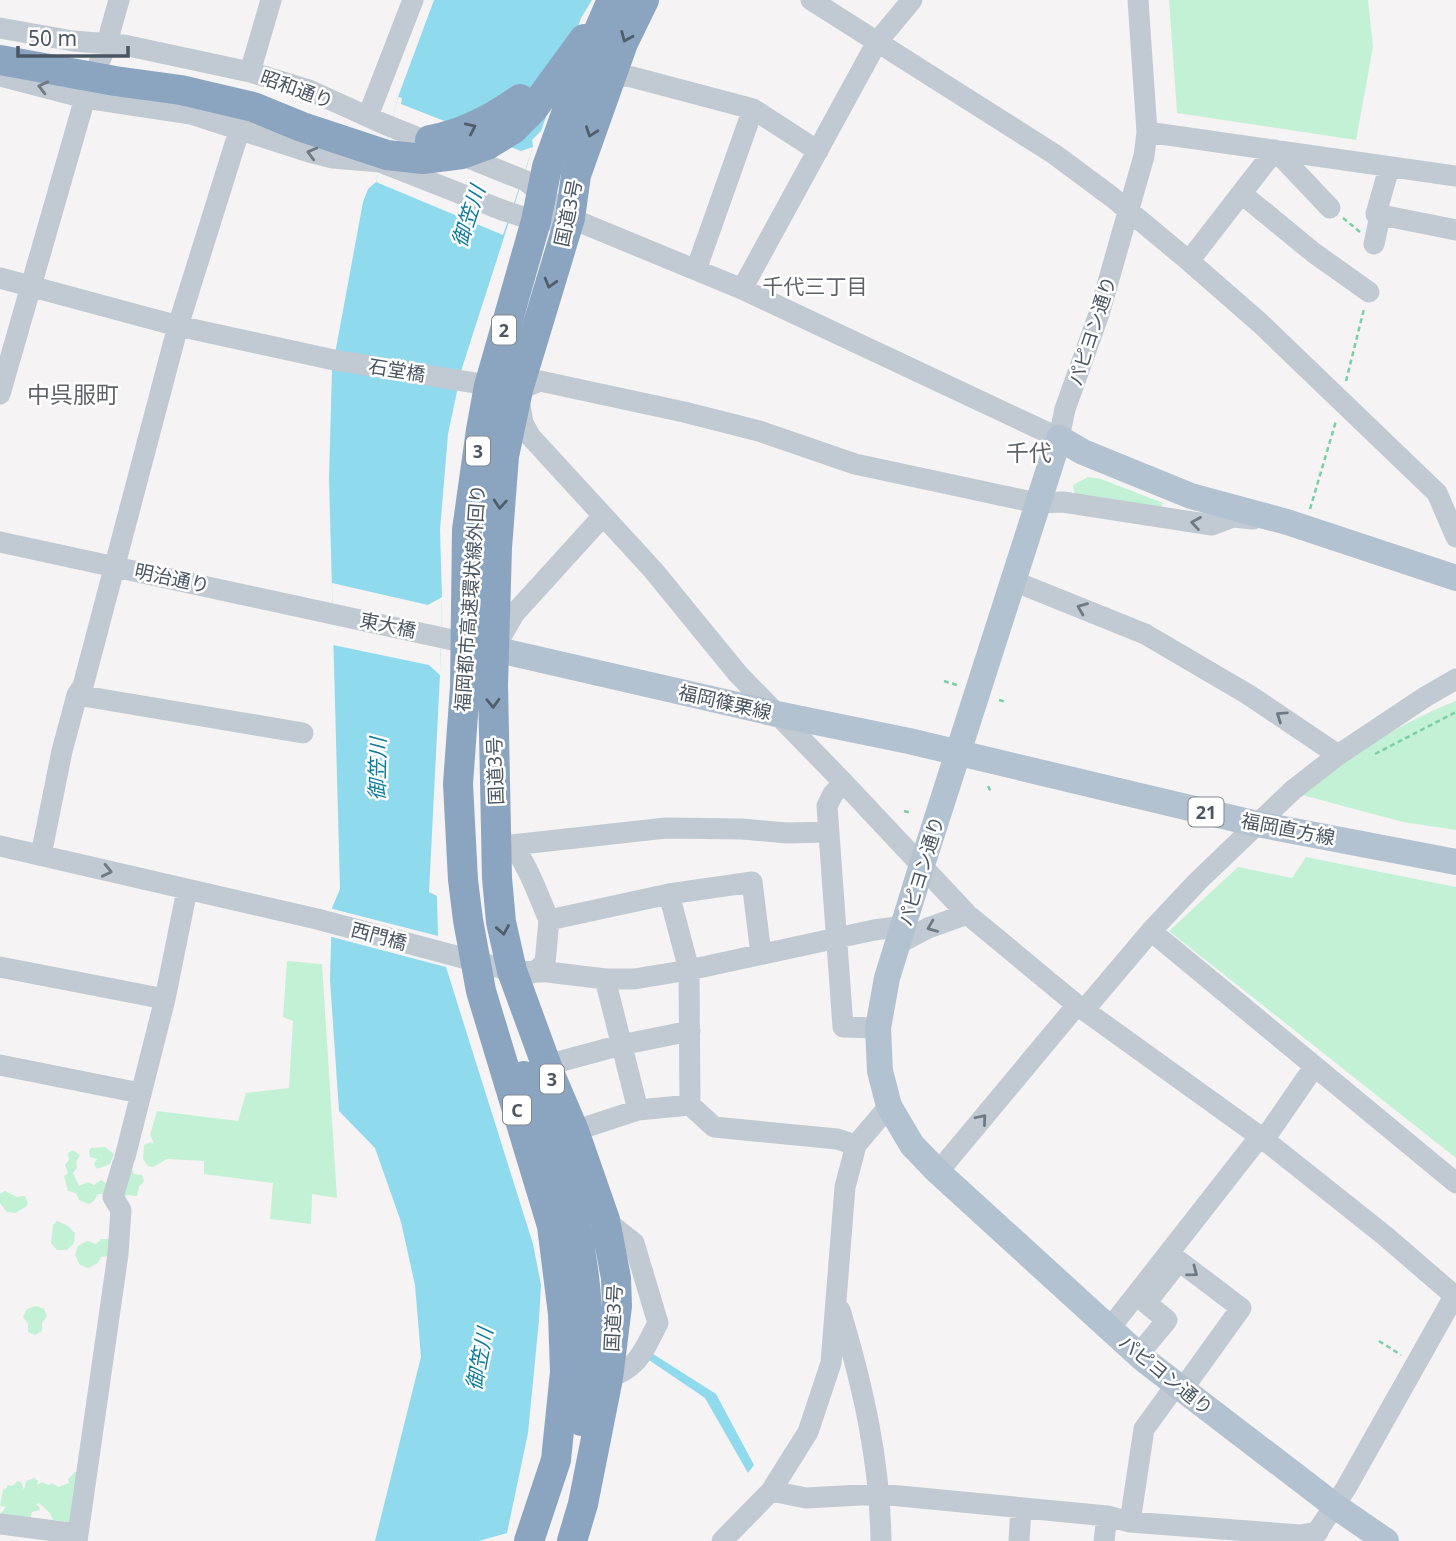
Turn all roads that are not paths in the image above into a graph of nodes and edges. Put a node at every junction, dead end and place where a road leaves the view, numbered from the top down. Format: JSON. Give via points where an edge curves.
{"nodes":[{"id":1,"x":119,"y":0,"type":"edge"},
{"id":2,"x":271,"y":0,"type":"edge"},
{"id":3,"x":413,"y":0,"type":"edge"},
{"id":4,"x":592,"y":0,"type":"edge"},
{"id":5,"x":614,"y":0,"type":"edge"},
{"id":6,"x":644,"y":0,"type":"edge"},
{"id":7,"x":811,"y":0,"type":"edge"},
{"id":8,"x":912,"y":0,"type":"edge"},
{"id":9,"x":1138,"y":0,"type":"edge"},
{"id":10,"x":0,"y":28,"type":"edge"},
{"id":11,"x":877,"y":42,"type":"junction"},
{"id":12,"x":0,"y":43,"type":"edge"},
{"id":13,"x":0,"y":60,"type":"edge"},
{"id":14,"x":107,"y":71,"type":"junction"},
{"id":15,"x":250,"y":72,"type":"junction"},
{"id":16,"x":612,"y":75,"type":"junction"},
{"id":17,"x":0,"y":76,"type":"edge"},
{"id":18,"x":753,"y":109,"type":"junction"},
{"id":19,"x":376,"y":120,"type":"junction"},
{"id":20,"x":240,"y":128,"type":"junction"},
{"id":21,"x":1147,"y":131,"type":"junction"},
{"id":22,"x":818,"y":150,"type":"junction"},
{"id":23,"x":1275,"y":150,"type":"junction"},
{"id":24,"x":1389,"y":168,"type":"junction"},
{"id":25,"x":1456,"y":176,"type":"edge"},
{"id":26,"x":1242,"y":194,"type":"junction"},
{"id":27,"x":530,"y":203,"type":"junction"},
{"id":28,"x":1330,"y":208,"type":"road end"},
{"id":29,"x":1129,"y":212,"type":"junction"},
{"id":30,"x":1380,"y":216,"type":"junction"},
{"id":31,"x":570,"y":218,"type":"junction"},
{"id":32,"x":1456,"y":230,"type":"edge"},
{"id":33,"x":1374,"y":244,"type":"road end"},
{"id":34,"x":1189,"y":261,"type":"junction"},
{"id":35,"x":696,"y":270,"type":"junction"},
{"id":36,"x":0,"y":278,"type":"edge"},
{"id":37,"x":32,"y":287,"type":"junction"},
{"id":38,"x":742,"y":289,"type":"junction"},
{"id":39,"x":1369,"y":292,"type":"road end"},
{"id":40,"x":178,"y":326,"type":"junction"},
{"id":41,"x":489,"y":385,"type":"junction"},
{"id":42,"x":0,"y":394,"type":"edge"},
{"id":43,"x":1059,"y":438,"type":"junction"},
{"id":44,"x":1037,"y":503,"type":"junction"},
{"id":45,"x":603,"y":516,"type":"junction"},
{"id":46,"x":1295,"y":525,"type":"junction"},
{"id":47,"x":1456,"y":537,"type":"edge"},
{"id":48,"x":0,"y":542,"type":"edge"},
{"id":49,"x":114,"y":565,"type":"junction"},
{"id":50,"x":1456,"y":578,"type":"edge"},
{"id":51,"x":1012,"y":580,"type":"junction"},
{"id":52,"x":344,"y":616,"type":"joint"},
{"id":53,"x":465,"y":642,"type":"junction"},
{"id":54,"x":494,"y":649,"type":"junction"},
{"id":55,"x":461,"y":677,"type":"joint"},
{"id":56,"x":1456,"y":679,"type":"edge"},
{"id":57,"x":77,"y":695,"type":"junction"},
{"id":58,"x":777,"y":714,"type":"junction"},
{"id":59,"x":303,"y":733,"type":"dead end"},
{"id":60,"x":957,"y":753,"type":"junction"},
{"id":61,"x":1338,"y":755,"type":"junction"},
{"id":62,"x":844,"y":783,"type":"junction"},
{"id":63,"x":1257,"y":824,"type":"junction"},
{"id":64,"x":829,"y":832,"type":"junction"},
{"id":65,"x":505,"y":845,"type":"junction"},
{"id":66,"x":0,"y":846,"type":"edge"},
{"id":67,"x":41,"y":855,"type":"junction"},
{"id":68,"x":1456,"y":862,"type":"edge"},
{"id":69,"x":921,"y":868,"type":"junction"},
{"id":70,"x":187,"y":890,"type":"junction"},
{"id":71,"x":669,"y":894,"type":"junction"},
{"id":72,"x":967,"y":914,"type":"junction"},
{"id":73,"x":548,"y":920,"type":"junction"},
{"id":74,"x":1151,"y":931,"type":"junction"},
{"id":75,"x":901,"y":935,"type":"junction"},
{"id":76,"x":836,"y":938,"type":"junction"},
{"id":77,"x":761,"y":954,"type":"junction"},
{"id":78,"x":474,"y":960,"type":"junction"},
{"id":79,"x":0,"y":967,"type":"edge"},
{"id":80,"x":689,"y":970,"type":"junction"},
{"id":81,"x":522,"y":972,"type":"junction"},
{"id":82,"x":605,"y":979,"type":"junction"},
{"id":83,"x":481,"y":991,"type":"junction"},
{"id":84,"x":165,"y":999,"type":"junction"},
{"id":85,"x":1081,"y":1007,"type":"junction"},
{"id":86,"x":877,"y":1028,"type":"junction"},
{"id":87,"x":690,"y":1031,"type":"junction"},
{"id":88,"x":621,"y":1045,"type":"junction"},
{"id":89,"x":0,"y":1065,"type":"edge"},
{"id":90,"x":1314,"y":1067,"type":"junction"},
{"id":91,"x":548,"y":1069,"type":"junction"},
{"id":92,"x":140,"y":1093,"type":"junction"},
{"id":93,"x":690,"y":1105,"type":"junction"},
{"id":94,"x":889,"y":1106,"type":"junction"},
{"id":95,"x":638,"y":1110,"type":"junction"},
{"id":96,"x":574,"y":1131,"type":"junction"},
{"id":97,"x":1262,"y":1138,"type":"junction"},
{"id":98,"x":856,"y":1145,"type":"junction"},
{"id":99,"x":938,"y":1172,"type":"junction"},
{"id":100,"x":1456,"y":1183,"type":"edge"},
{"id":101,"x":597,"y":1223,"type":"junction"},
{"id":102,"x":836,"y":1295,"type":"junction"},
{"id":103,"x":1455,"y":1295,"type":"edge"},
{"id":104,"x":1110,"y":1328,"type":"junction"},
{"id":105,"x":1139,"y":1354,"type":"junction"},
{"id":106,"x":608,"y":1378,"type":"junction"},
{"id":107,"x":1179,"y":1388,"type":"junction"},
{"id":108,"x":771,"y":1491,"type":"junction"},
{"id":109,"x":879,"y":1493,"type":"junction"},
{"id":110,"x":1335,"y":1506,"type":"junction"},
{"id":111,"x":1021,"y":1508,"type":"junction"},
{"id":112,"x":1107,"y":1516,"type":"junction"},
{"id":113,"x":1130,"y":1522,"type":"junction"},
{"id":114,"x":0,"y":1524,"type":"edge"},
{"id":115,"x":1314,"y":1537,"type":"edge"},
{"id":116,"x":77,"y":1538,"type":"edge"},
{"id":117,"x":530,"y":1541,"type":"edge"},
{"id":118,"x":555,"y":1541,"type":"edge"},
{"id":119,"x":572,"y":1541,"type":"edge"},
{"id":120,"x":722,"y":1541,"type":"edge"},
{"id":121,"x":881,"y":1541,"type":"edge"},
{"id":122,"x":1019,"y":1541,"type":"edge"},
{"id":123,"x":1104,"y":1541,"type":"edge"},
{"id":124,"x":1386,"y":1541,"type":"edge"}],
"edges":[{"from":1,"to":14,"type":"street"},
{"from":2,"to":15,"type":"street"},
{"from":3,"to":19,"type":"street"},
{"from":14,"to":4,"type":"highway","one_way":true,"via":[[185,77],[255,94],[346,129],[422,141],[476,126],[524,96],[545,74]]},
{"from":5,"to":14,"type":"highway","via":[[513,129],[487,145],[424,159],[387,155],[253,107]]},
{"from":5,"to":27,"type":"highway","name":"国道3号","number":"3"},
{"from":5,"to":55,"type":"highway","name":"福岡都市高速環状線外回り","number":"2","via":[[536,202],[493,377],[479,464]]},
{"from":5,"to":117,"type":"highway","number":"C","via":[[579,70],[534,201],[512,284],[490,377],[463,579],[459,653],[462,819],[478,952],[555,1285],[555,1398]]},
{"from":6,"to":16,"type":"highway","name":"国道3号","number":"3","one_way":true},
{"from":7,"to":11,"type":"street"},
{"from":8,"to":11,"type":"street"},
{"from":9,"to":21,"type":"street","name":"パピヨン通り"},
{"from":10,"to":14,"type":"street","name":"昭和通り","via":[[73,41]]},
{"from":11,"to":22,"type":"street"},
{"from":11,"to":29,"type":"street","via":[[1054,154]]},
{"from":12,"to":14,"type":"highway"},
{"from":13,"to":14,"type":"highway"},
{"from":14,"to":15,"type":"street","name":"昭和通り"},
{"from":14,"to":17,"type":"street","name":"昭和通り","one_way":true},
{"from":14,"to":20,"type":"street","name":"昭和通り","via":[[191,114]]},
{"from":14,"to":37,"type":"street"},
{"from":15,"to":19,"type":"street","name":"昭和通り","via":[[309,90]]},
{"from":16,"to":18,"type":"street"},
{"from":16,"to":31,"type":"highway","name":"国道3号","number":"3","one_way":true,"via":[[576,175]]},
{"from":18,"to":22,"type":"street"},
{"from":18,"to":35,"type":"street"},
{"from":19,"to":27,"type":"street","name":"昭和通り"},
{"from":27,"to":20,"type":"street","name":"昭和通り","one_way":true,"via":[[380,162],[332,158]]},
{"from":20,"to":40,"type":"street"},
{"from":21,"to":23,"type":"street"},
{"from":21,"to":29,"type":"street","name":"パピヨン通り"},
{"from":22,"to":38,"type":"street"},
{"from":23,"to":24,"type":"street"},
{"from":23,"to":26,"type":"street"},
{"from":23,"to":28,"type":"street"},
{"from":24,"to":25,"type":"street"},
{"from":24,"to":30,"type":"street"},
{"from":26,"to":34,"type":"street"},
{"from":26,"to":39,"type":"street"},
{"from":27,"to":31,"type":"street"},
{"from":27,"to":41,"type":"highway","name":"国道3号","number":"3"},
{"from":29,"to":34,"type":"street"},
{"from":29,"to":43,"type":"street","name":"パピヨン通り"},
{"from":30,"to":32,"type":"street"},
{"from":30,"to":33,"type":"street"},
{"from":31,"to":35,"type":"street"},
{"from":31,"to":41,"type":"highway","name":"国道3号","number":"3","one_way":true},
{"from":34,"to":47,"type":"street","via":[[1437,493]]},
{"from":35,"to":38,"type":"street"},
{"from":36,"to":37,"type":"street","name":"石堂橋"},
{"from":37,"to":40,"type":"street","name":"石堂橋"},
{"from":37,"to":42,"type":"street"},
{"from":38,"to":43,"type":"street"},
{"from":40,"to":41,"type":"street","name":"石堂橋","via":[[334,360]]},
{"from":40,"to":49,"type":"street"},
{"from":41,"to":44,"type":"street","name":"石堂橋","via":[[540,381],[658,406],[760,431],[855,464]]},
{"from":41,"to":45,"type":"street"},
{"from":41,"to":53,"type":"highway","name":"国道3号","number":"3","via":[[467,530]]},
{"from":41,"to":54,"type":"highway","name":"国道3号","number":"3","one_way":true,"via":[[504,456]]},
{"from":43,"to":44,"type":"main road","name":"パピヨン通り"},
{"from":43,"to":46,"type":"main road","via":[[1191,496]]},
{"from":46,"to":44,"type":"street","name":"石堂橋","one_way":true,"via":[[1233,517],[1212,525],[1063,502]]},
{"from":44,"to":51,"type":"main road","name":"パピヨン通り"},
{"from":45,"to":54,"type":"street","via":[[514,614]]},
{"from":45,"to":58,"type":"street"},
{"from":46,"to":50,"type":"main road"},
{"from":48,"to":49,"type":"street","name":"明治通り"},
{"from":49,"to":52,"type":"street","name":"明治通り"},
{"from":49,"to":57,"type":"street"},
{"from":51,"to":60,"type":"main road","name":"パピヨン通り"},
{"from":61,"to":51,"type":"street","one_way":true,"via":[[1249,695],[1144,634]]},
{"from":52,"to":53,"type":"street","name":"東大橋"},
{"from":53,"to":54,"type":"street"},
{"from":53,"to":78,"type":"highway","name":"国道3号","number":"3","via":[[458,784],[463,880]]},
{"from":54,"to":58,"type":"main road","name":"福岡篠栗線"},
{"from":54,"to":65,"type":"highway","name":"国道3号","number":"3","one_way":true},
{"from":55,"to":117,"type":"highway","name":"福岡都市高速環状線外回り","number":"C","via":[[464,819],[481,953],[558,1289],[560,1401],[548,1479]]},
{"from":56,"to":61,"type":"street"},
{"from":57,"to":59,"type":"street"},
{"from":57,"to":67,"type":"street"},
{"from":58,"to":60,"type":"main road","name":"福岡篠栗線"},
{"from":58,"to":62,"type":"street"},
{"from":60,"to":63,"type":"main road","name":"福岡直方線","number":"21"},
{"from":60,"to":69,"type":"main road","name":"パピヨン通り"},
{"from":61,"to":63,"type":"street"},
{"from":62,"to":64,"type":"street","via":[[827,806]]},
{"from":62,"to":69,"type":"street"},
{"from":63,"to":68,"type":"main road","name":"福岡直方線","number":"21"},
{"from":63,"to":74,"type":"street"},
{"from":64,"to":65,"type":"street","via":[[666,828]]},
{"from":64,"to":76,"type":"street"},
{"from":65,"to":73,"type":"street","via":[[531,877]]},
{"from":65,"to":81,"type":"highway","name":"国道3号","number":"3","one_way":true,"via":[[501,922]]},
{"from":66,"to":67,"type":"street","name":"西門橋"},
{"from":67,"to":70,"type":"street","name":"西門橋","one_way":true},
{"from":69,"to":72,"type":"street"},
{"from":69,"to":75,"type":"main road","name":"パピヨン通り"},
{"from":70,"to":78,"type":"street","name":"西門橋"},
{"from":70,"to":84,"type":"street"},
{"from":71,"to":73,"type":"street"},
{"from":71,"to":77,"type":"street","via":[[752,882]]},
{"from":71,"to":80,"type":"street"},
{"from":72,"to":75,"type":"street","name":"西門橋","one_way":true},
{"from":72,"to":85,"type":"street"},
{"from":73,"to":81,"type":"street","via":[[545,963]]},
{"from":74,"to":85,"type":"street"},
{"from":74,"to":90,"type":"street"},
{"from":75,"to":76,"type":"street","name":"西門橋","via":[[874,930]]},
{"from":75,"to":86,"type":"main road","name":"パピヨン通り"},
{"from":76,"to":77,"type":"street","name":"西門橋"},
{"from":76,"to":86,"type":"street","via":[[843,1027]]},
{"from":77,"to":80,"type":"street","name":"西門橋"},
{"from":78,"to":81,"type":"street","name":"西門橋"},
{"from":78,"to":83,"type":"highway","name":"国道3号","number":"3"},
{"from":79,"to":84,"type":"street"},
{"from":80,"to":82,"type":"street","name":"西門橋"},
{"from":80,"to":87,"type":"street"},
{"from":81,"to":82,"type":"street","name":"西門橋"},
{"from":81,"to":91,"type":"highway","name":"国道3号","number":"3"},
{"from":82,"to":88,"type":"street"},
{"from":83,"to":117,"type":"highway","name":"国道3号","number":"3","via":[[552,1226],[563,1314],[565,1372],[556,1460]]},
{"from":83,"to":118,"type":"highway","via":[[510,1042],[554,1147],[580,1247],[589,1315],[586,1396]]},
{"from":84,"to":92,"type":"street"},
{"from":85,"to":97,"type":"street"},
{"from":99,"to":85,"type":"street","one_way":true},
{"from":86,"to":94,"type":"main road","name":"パピヨン通り","via":[[880,1072]]},
{"from":87,"to":88,"type":"street"},
{"from":87,"to":93,"type":"street"},
{"from":88,"to":91,"type":"street"},
{"from":88,"to":95,"type":"street"},
{"from":89,"to":92,"type":"street"},
{"from":90,"to":97,"type":"street"},
{"from":90,"to":100,"type":"street"},
{"from":91,"to":96,"type":"highway","name":"国道3号","number":"3"},
{"from":91,"to":101,"type":"highway","via":[[554,1112]]},
{"from":92,"to":116,"type":"street","via":[[113,1197],[121,1210],[118,1254]]},
{"from":93,"to":95,"type":"street"},
{"from":93,"to":98,"type":"street","via":[[714,1127],[837,1139]]},
{"from":94,"to":98,"type":"street"},
{"from":94,"to":99,"type":"main road","name":"パピヨン通り","via":[[912,1145]]},
{"from":95,"to":96,"type":"street"},
{"from":96,"to":101,"type":"highway","name":"国道3号","number":"3"},
{"from":97,"to":103,"type":"street"},
{"from":97,"to":104,"type":"street"},
{"from":98,"to":102,"type":"street","via":[[845,1187]]},
{"from":99,"to":104,"type":"main road","name":"パピヨン通り"},
{"from":101,"to":106,"type":"highway","name":"国道3号","number":"3","via":[[611,1244],[617,1306]]},
{"from":101,"to":106,"type":"street","via":[[634,1243],[658,1323],[627,1372]]},
{"from":101,"to":118,"type":"highway","via":[[598,1356],[584,1436]]},
{"from":102,"to":108,"type":"street","via":[[831,1363],[808,1432]]},
{"from":102,"to":109,"type":"street","via":[[869,1421]]},
{"from":103,"to":110,"type":"street"},
{"from":104,"to":105,"type":"main road","name":"パピヨン通り"},
{"from":105,"to":107,"type":"main road","name":"パピヨン通り"},
{"from":105,"to":107,"type":"street","one_way":true,"via":[[1167,1320],[1146,1303],[1179,1261],[1241,1308]]},
{"from":106,"to":119,"type":"highway","name":"国道3号","number":"3"},
{"from":107,"to":110,"type":"main road","name":"パピヨン通り"},
{"from":107,"to":113,"type":"street","via":[[1144,1429]]},
{"from":108,"to":109,"type":"street","via":[[806,1498]]},
{"from":108,"to":120,"type":"street"},
{"from":109,"to":111,"type":"street"},
{"from":109,"to":121,"type":"street"},
{"from":110,"to":115,"type":"street"},
{"from":110,"to":124,"type":"main road","name":"パピヨン通り"},
{"from":111,"to":112,"type":"street"},
{"from":111,"to":122,"type":"street"},
{"from":112,"to":113,"type":"street"},
{"from":112,"to":123,"type":"street"},
{"from":113,"to":115,"type":"street"},
{"from":114,"to":116,"type":"street"}]}
